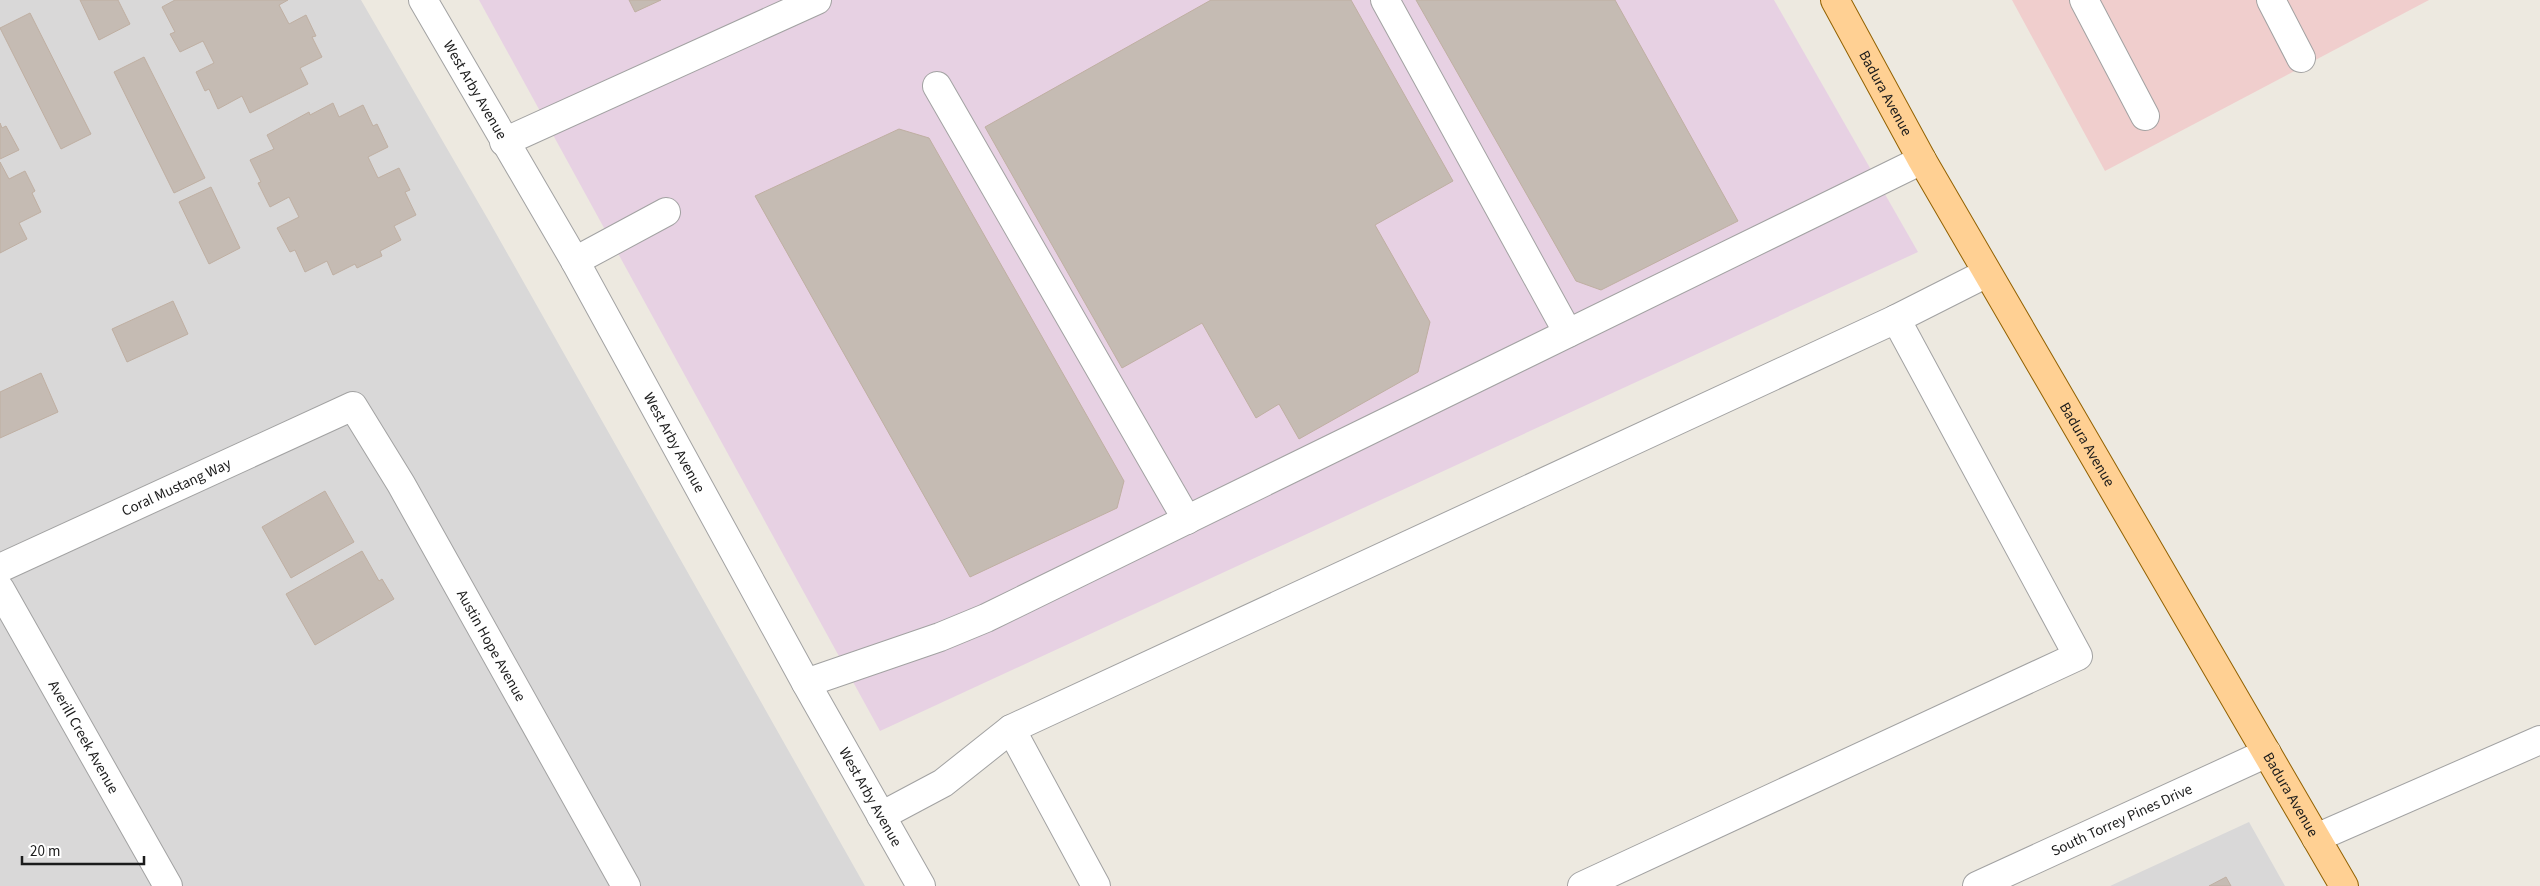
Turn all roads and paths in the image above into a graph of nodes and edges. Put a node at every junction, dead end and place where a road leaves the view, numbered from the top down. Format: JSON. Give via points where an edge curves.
{"nodes":[{"id":1,"x":423,"y":0,"type":"edge"},
{"id":2,"x":817,"y":0,"type":"edge"},
{"id":3,"x":1385,"y":0,"type":"edge"},
{"id":4,"x":1835,"y":0,"type":"edge"},
{"id":5,"x":2084,"y":0,"type":"edge"},
{"id":6,"x":2270,"y":0,"type":"edge"},
{"id":7,"x":2301,"y":58,"type":"dead end"},
{"id":8,"x":937,"y":86,"type":"dead end"},
{"id":9,"x":2145,"y":116,"type":"dead end"},
{"id":10,"x":504,"y":142,"type":"junction"},
{"id":11,"x":1922,"y":160,"type":"junction"},
{"id":12,"x":666,"y":212,"type":"dead end"},
{"id":13,"x":575,"y":261,"type":"junction"},
{"id":14,"x":1987,"y":273,"type":"junction"},
{"id":15,"x":1896,"y":319,"type":"junction"},
{"id":16,"x":1568,"y":333,"type":"junction"},
{"id":17,"x":353,"y":406,"type":"joint"},
{"id":18,"x":1187,"y":520,"type":"junction"},
{"id":19,"x":0,"y":568,"type":"edge"},
{"id":20,"x":0,"y":589,"type":"edge"},
{"id":21,"x":806,"y":684,"type":"junction"},
{"id":22,"x":1011,"y":729,"type":"junction"},
{"id":23,"x":2540,"y":740,"type":"edge"},
{"id":24,"x":2267,"y":753,"type":"junction"},
{"id":25,"x":881,"y":816,"type":"junction"},
{"id":26,"x":2316,"y":838,"type":"junction"},
{"id":27,"x":168,"y":886,"type":"edge"},
{"id":28,"x":626,"y":886,"type":"edge"},
{"id":29,"x":921,"y":886,"type":"edge"},
{"id":30,"x":1096,"y":886,"type":"edge"},
{"id":31,"x":1582,"y":886,"type":"edge"},
{"id":32,"x":1977,"y":886,"type":"edge"},
{"id":33,"x":2344,"y":886,"type":"edge"}],
"edges":[{"from":1,"to":10,"type":"street","name":"West Arby Avenue"},
{"from":2,"to":10,"type":"street"},
{"from":3,"to":16,"type":"street"},
{"from":4,"to":11,"type":"main road","name":"Badura Avenue"},
{"from":5,"to":9,"type":"street"},
{"from":6,"to":7,"type":"street"},
{"from":8,"to":18,"type":"street"},
{"from":10,"to":13,"type":"street","name":"West Arby Avenue"},
{"from":11,"to":14,"type":"main road","name":"Badura Avenue"},
{"from":11,"to":16,"type":"street"},
{"from":12,"to":13,"type":"street"},
{"from":13,"to":21,"type":"street","name":"West Arby Avenue"},
{"from":14,"to":15,"type":"street"},
{"from":14,"to":24,"type":"main road","name":"Badura Avenue"},
{"from":15,"to":22,"type":"street"},
{"from":15,"to":31,"type":"street","via":[[2078,656]]},
{"from":16,"to":18,"type":"street"},
{"from":17,"to":19,"type":"street","name":"Coral Mustang Way"},
{"from":17,"to":28,"type":"street","name":"Austin Hope Avenue","via":[[401,484]]},
{"from":18,"to":21,"type":"street","via":[[986,618]]},
{"from":20,"to":27,"type":"street","name":"Averill Creek Avenue"},
{"from":21,"to":25,"type":"street","name":"West Arby Avenue"},
{"from":22,"to":25,"type":"street","via":[[943,783]]},
{"from":22,"to":30,"type":"street"},
{"from":23,"to":26,"type":"street"},
{"from":24,"to":26,"type":"main road","name":"Badura Avenue"},
{"from":24,"to":32,"type":"street","name":"South Torrey Pines Drive"},
{"from":25,"to":29,"type":"street","name":"West Arby Avenue"},
{"from":26,"to":33,"type":"main road","name":"Badura Avenue"}]}
